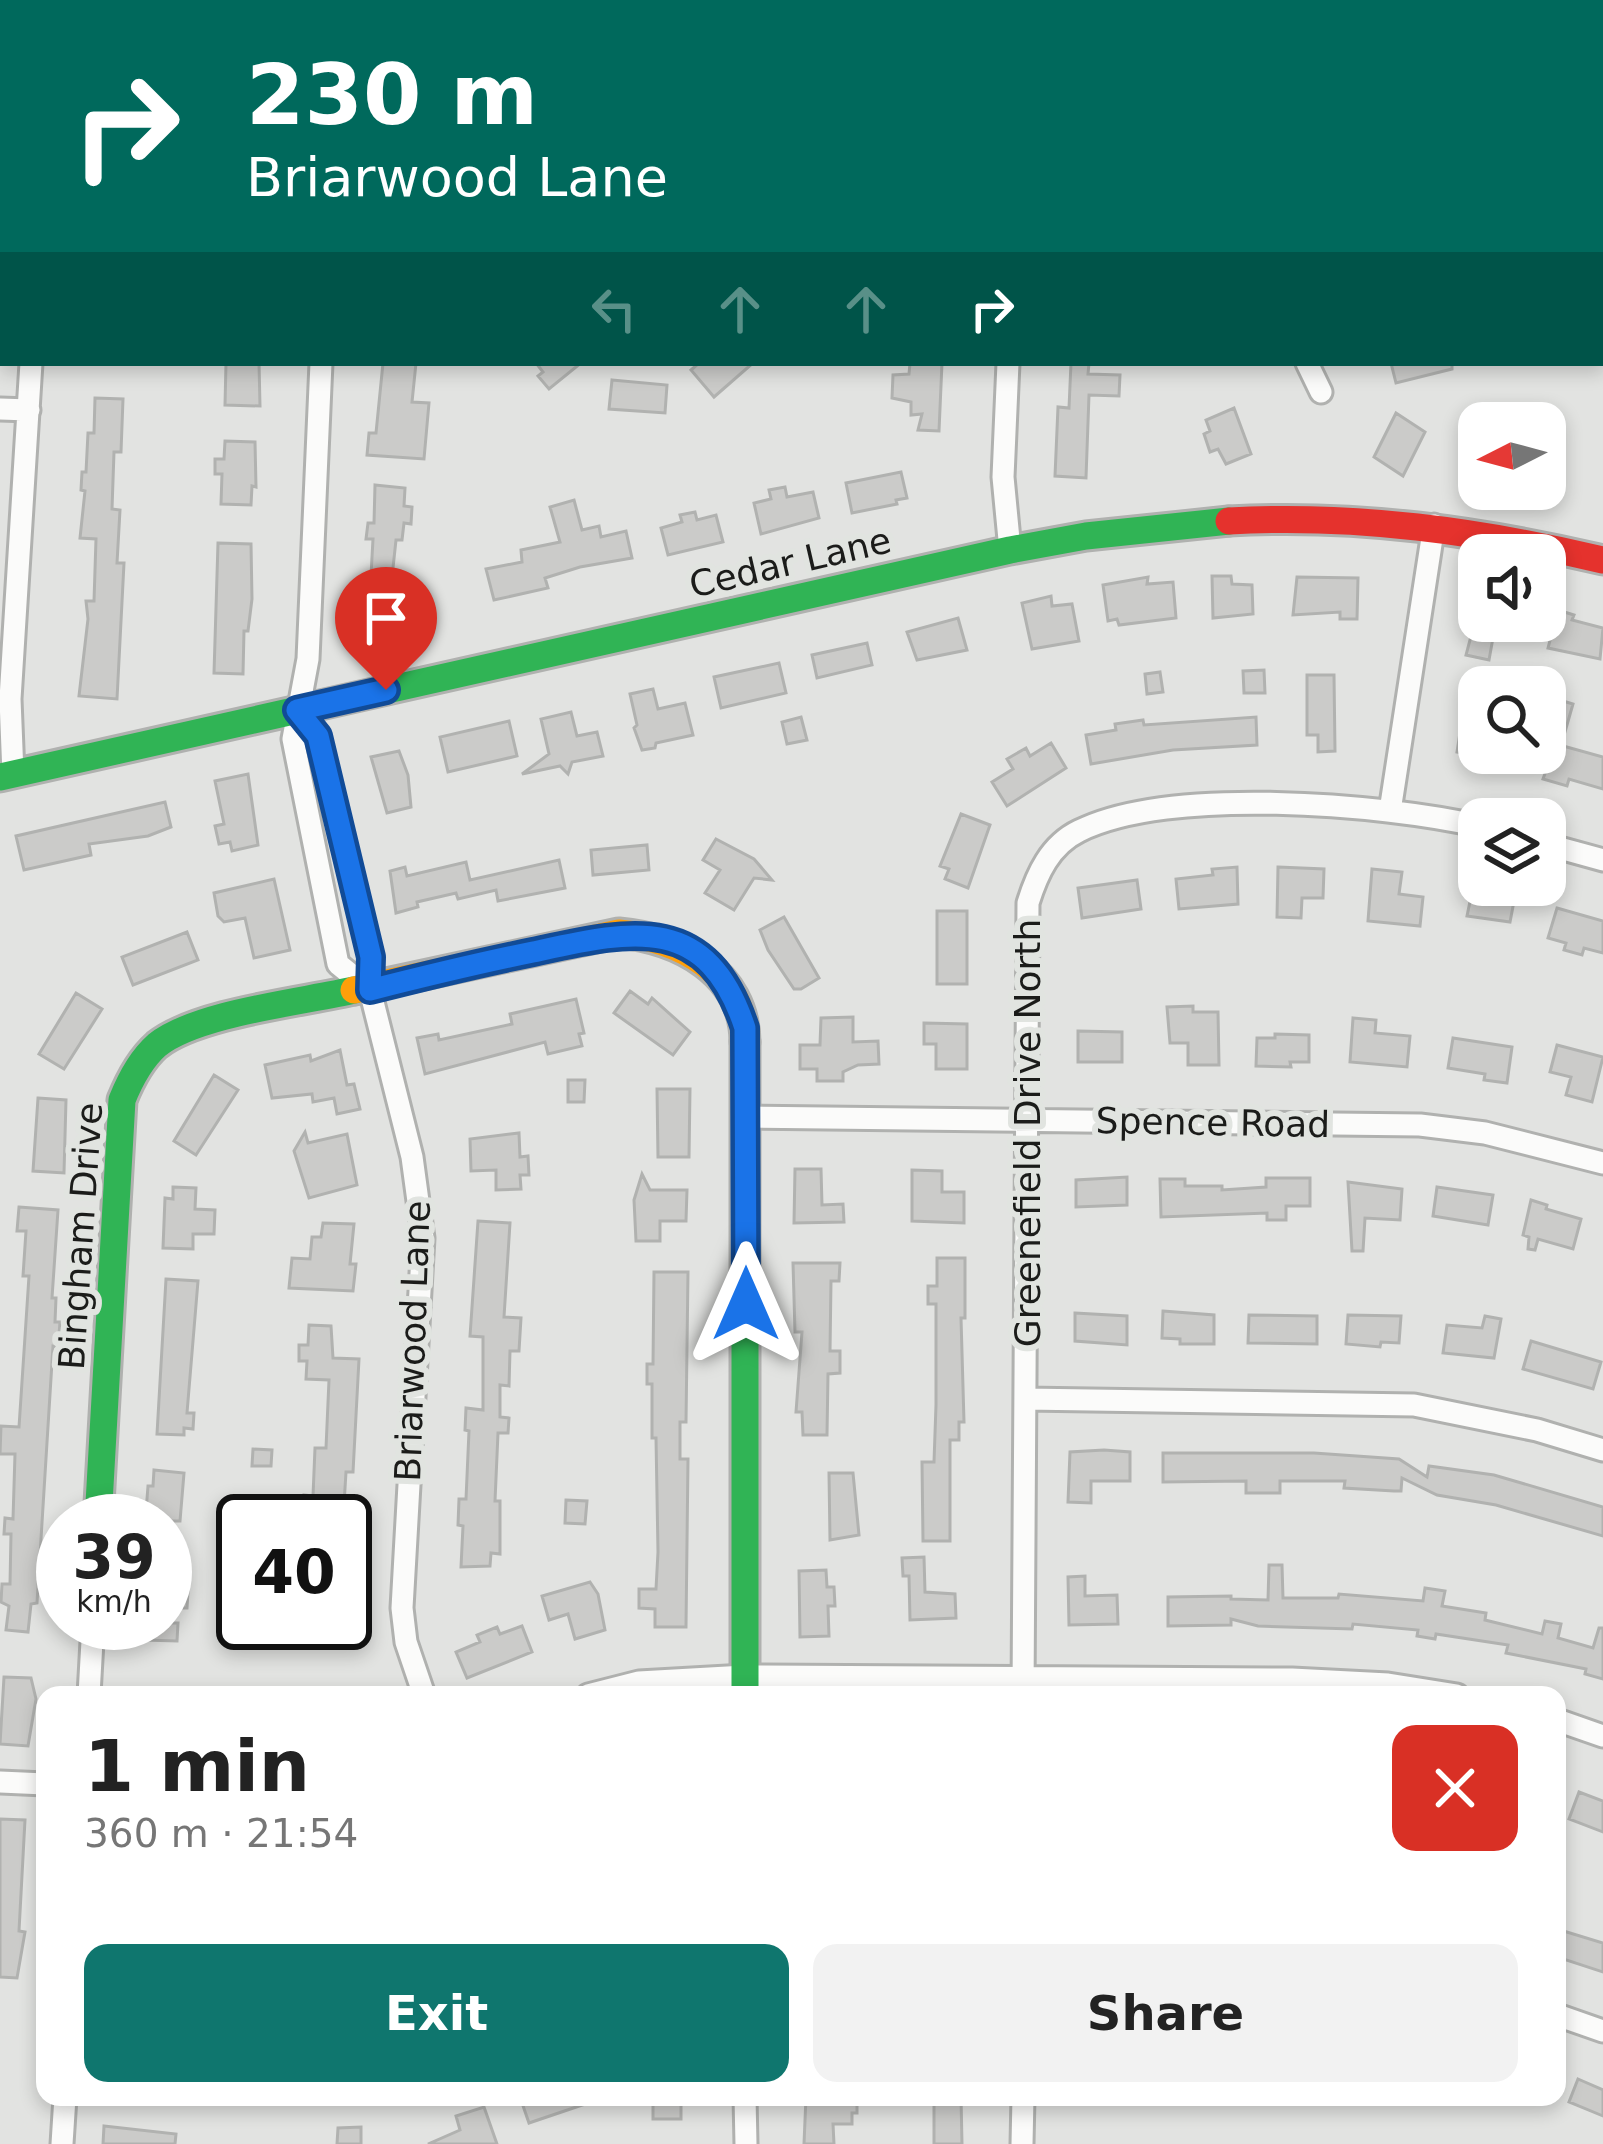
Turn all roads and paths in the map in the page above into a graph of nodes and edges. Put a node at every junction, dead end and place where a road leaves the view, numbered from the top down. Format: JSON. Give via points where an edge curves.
{"nodes":[{"id":1,"x":31,"y":366,"type":"edge"},
{"id":2,"x":321,"y":366,"type":"edge"},
{"id":3,"x":1008,"y":366,"type":"edge"},
{"id":4,"x":1308,"y":366,"type":"edge"},
{"id":5,"x":1321,"y":392,"type":"dead end"},
{"id":6,"x":0,"y":409,"type":"edge"},
{"id":7,"x":28,"y":410,"type":"junction"},
{"id":8,"x":1434,"y":525,"type":"junction"},
{"id":9,"x":1010,"y":550,"type":"junction"},
{"id":10,"x":1603,"y":560,"type":"edge"},
{"id":11,"x":297,"y":710,"type":"junction"},
{"id":12,"x":7,"y":776,"type":"edge"},
{"id":13,"x":1390,"y":811,"type":"junction"},
{"id":14,"x":1458,"y":822,"type":"edge"},
{"id":15,"x":1566,"y":850,"type":"edge"},
{"id":16,"x":1603,"y":860,"type":"edge"},
{"id":17,"x":370,"y":990,"type":"junction"},
{"id":18,"x":746,"y":1118,"type":"junction"},
{"id":19,"x":1027,"y":1119,"type":"junction"},
{"id":20,"x":1603,"y":1163,"type":"edge"},
{"id":21,"x":1025,"y":1399,"type":"junction"},
{"id":22,"x":1603,"y":1450,"type":"edge"},
{"id":23,"x":100,"y":1494,"type":"edge"},
{"id":24,"x":91,"y":1650,"type":"edge"},
{"id":25,"x":89,"y":1686,"type":"edge"},
{"id":26,"x":421,"y":1686,"type":"edge"},
{"id":27,"x":623,"y":1686,"type":"edge"},
{"id":28,"x":745,"y":1686,"type":"edge"},
{"id":29,"x":1023,"y":1686,"type":"edge"},
{"id":30,"x":1401,"y":1686,"type":"edge"},
{"id":31,"x":1566,"y":1723,"type":"edge"},
{"id":32,"x":1603,"y":1736,"type":"edge"},
{"id":33,"x":0,"y":1782,"type":"edge"},
{"id":34,"x":36,"y":1784,"type":"edge"},
{"id":35,"x":1566,"y":2018,"type":"edge"},
{"id":36,"x":1603,"y":2031,"type":"edge"},
{"id":37,"x":64,"y":2106,"type":"edge"},
{"id":38,"x":746,"y":2106,"type":"edge"},
{"id":39,"x":1023,"y":2106,"type":"edge"},
{"id":40,"x":62,"y":2144,"type":"edge"},
{"id":41,"x":746,"y":2144,"type":"edge"},
{"id":42,"x":1022,"y":2144,"type":"edge"}],
"edges":[{"from":1,"to":7,"type":"street"},
{"from":2,"to":11,"type":"street","name":"Briarwood Lane","via":[[308,659]]},
{"from":3,"to":9,"type":"street","via":[[1003,477]]},
{"from":4,"to":5,"type":"street"},
{"from":6,"to":7,"type":"street"},
{"from":7,"to":12,"type":"street"},
{"from":8,"to":9,"type":"street","name":"Cedar Lane","via":[[1195,521]]},
{"from":8,"to":10,"type":"street","name":"Cedar Lane"},
{"from":8,"to":13,"type":"street"},
{"from":9,"to":11,"type":"street","name":"Cedar Lane"},
{"from":11,"to":12,"type":"street","name":"Cedar Lane"},
{"from":11,"to":17,"type":"street","name":"Briarwood Lane","via":[[318,736],[371,957]]},
{"from":11,"to":17,"type":"street","name":"Briarwood Lane","via":[[293,739],[338,964]]},
{"from":13,"to":14,"type":"street","name":"Greenefield Drive North"},
{"from":13,"to":19,"type":"street","name":"Greenefield Drive North","via":[[1181,808],[1080,830],[1062,843],[1028,903]]},
{"from":15,"to":16,"type":"street"},
{"from":17,"to":18,"type":"street","name":"Bingham Drive","via":[[619,933],[666,939],[708,962],[736,1000],[745,1028]]},
{"from":17,"to":23,"type":"street","name":"Bingham Drive","via":[[180,1030],[144,1054],[131,1076],[122,1100]]},
{"from":17,"to":26,"type":"street","name":"Briarwood Lane","via":[[423,1238],[401,1609]]},
{"from":18,"to":19,"type":"street","name":"Spence Road"},
{"from":18,"to":28,"type":"street","name":"Bingham Drive"},
{"from":19,"to":20,"type":"street","name":"Spence Road","via":[[1420,1125]]},
{"from":19,"to":21,"type":"street","name":"Greenefield Drive North"},
{"from":21,"to":22,"type":"street","via":[[1414,1405]]},
{"from":21,"to":29,"type":"street","name":"Greenefield Drive North"},
{"from":24,"to":25,"type":"street"},
{"from":27,"to":28,"type":"street"},
{"from":28,"to":29,"type":"street"},
{"from":29,"to":30,"type":"street","via":[[1292,1679]]},
{"from":31,"to":32,"type":"street"},
{"from":33,"to":34,"type":"street"},
{"from":35,"to":36,"type":"street"},
{"from":37,"to":40,"type":"street"},
{"from":38,"to":41,"type":"street"},
{"from":39,"to":42,"type":"street"}]}
